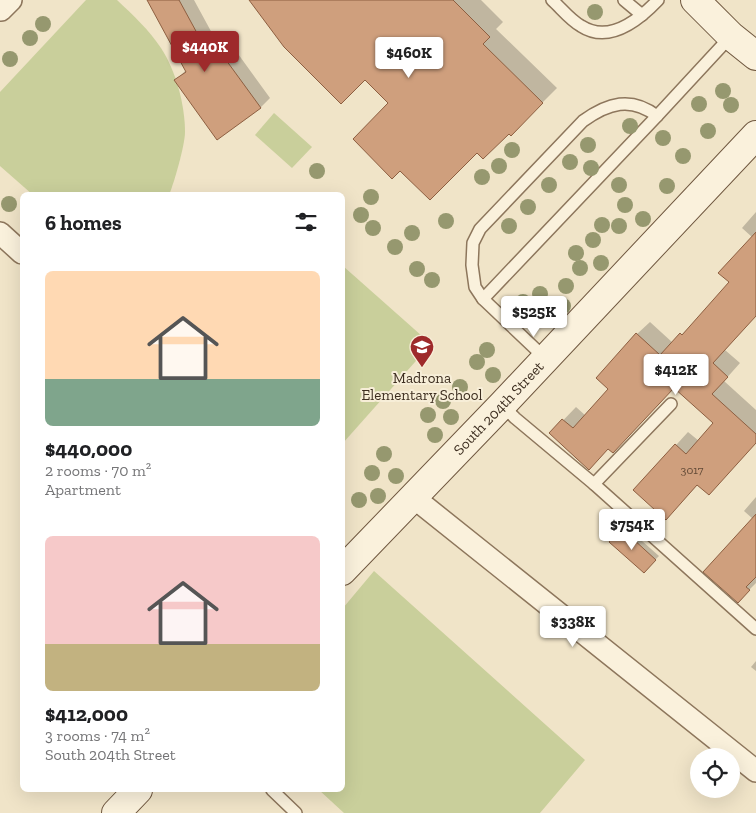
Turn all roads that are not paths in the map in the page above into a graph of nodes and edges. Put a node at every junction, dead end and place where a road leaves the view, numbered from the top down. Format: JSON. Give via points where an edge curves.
{"nodes":[{"id":1,"x":552,"y":0,"type":"edge"},
{"id":2,"x":624,"y":0,"type":"edge"},
{"id":3,"x":658,"y":0,"type":"edge"},
{"id":4,"x":695,"y":0,"type":"edge"},
{"id":5,"x":642,"y":15,"type":"junction"},
{"id":6,"x":731,"y":36,"type":"junction"},
{"id":7,"x":756,"y":56,"type":"edge"},
{"id":8,"x":657,"y":116,"type":"junction"},
{"id":9,"x":756,"y":135,"type":"edge"},
{"id":10,"x":0,"y":233,"type":"edge"},
{"id":11,"x":20,"y":251,"type":"edge"},
{"id":12,"x":483,"y":299,"type":"junction"},
{"id":13,"x":544,"y":358,"type":"junction"},
{"id":14,"x":671,"y":404,"type":"dead end"},
{"id":15,"x":502,"y":405,"type":"junction"},
{"id":16,"x":594,"y":484,"type":"junction"},
{"id":17,"x":413,"y":497,"type":"junction"},
{"id":18,"x":346,"y":560,"type":"edge"},
{"id":19,"x":756,"y":629,"type":"edge"},
{"id":20,"x":756,"y":771,"type":"edge"},
{"id":21,"x":136,"y":792,"type":"edge"},
{"id":22,"x":274,"y":792,"type":"edge"},
{"id":23,"x":119,"y":812,"type":"edge"},
{"id":24,"x":296,"y":813,"type":"edge"}],
"edges":[{"from":1,"to":5,"type":"lane","via":[[581,26],[595,32],[610,32],[631,24]]},
{"from":2,"to":5,"type":"lane"},
{"from":3,"to":5,"type":"lane"},
{"from":4,"to":6,"type":"street"},
{"from":6,"to":7,"type":"street"},
{"from":6,"to":8,"type":"lane"},
{"from":8,"to":12,"type":"lane"},
{"from":8,"to":12,"type":"lane","via":[[645,107],[624,104],[598,109],[480,229],[473,243],[472,265],[475,287]]},
{"from":9,"to":13,"type":"street","name":"South 204th Street"},
{"from":10,"to":11,"type":"street"},
{"from":12,"to":13,"type":"lane"},
{"from":13,"to":15,"type":"street","name":"South 204th Street"},
{"from":14,"to":16,"type":"lane"},
{"from":15,"to":16,"type":"lane"},
{"from":15,"to":17,"type":"street","name":"South 204th Street"},
{"from":16,"to":19,"type":"lane"},
{"from":17,"to":18,"type":"street","name":"South 204th Street"},
{"from":17,"to":20,"type":"street"},
{"from":21,"to":23,"type":"street"},
{"from":22,"to":24,"type":"lane"}]}
